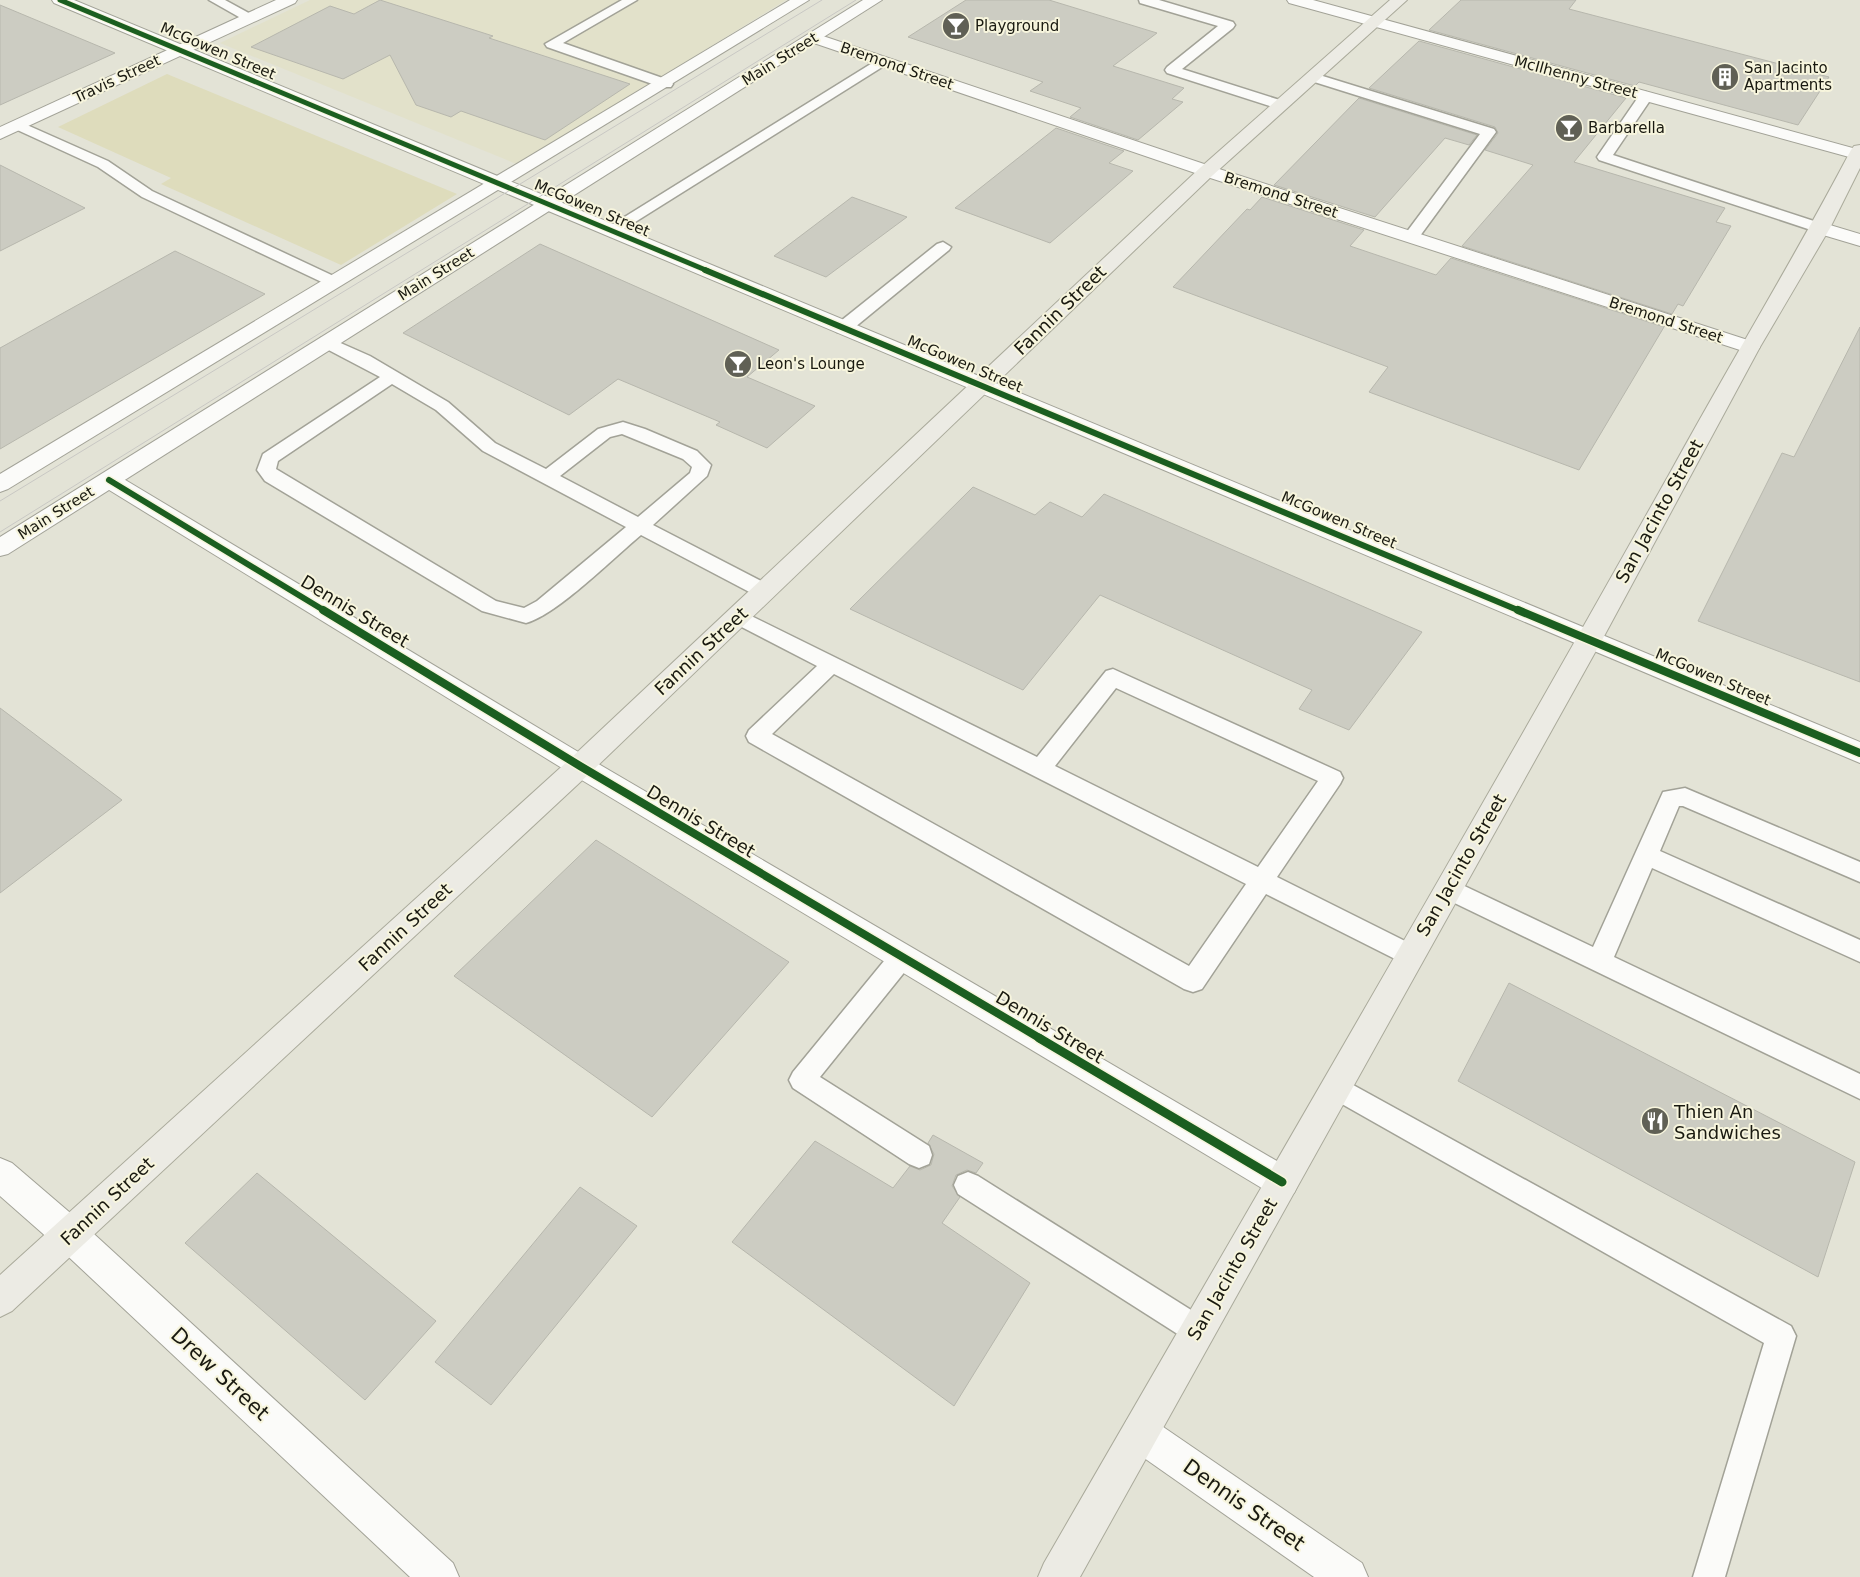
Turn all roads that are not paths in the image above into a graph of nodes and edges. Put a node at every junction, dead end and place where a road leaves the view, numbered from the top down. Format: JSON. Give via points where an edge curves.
{"nodes":[{"id":1,"x":60,"y":0,"type":"edge"},
{"id":2,"x":215,"y":0,"type":"edge"},
{"id":3,"x":289,"y":0,"type":"edge"},
{"id":4,"x":630,"y":0,"type":"edge"},
{"id":5,"x":801,"y":0,"type":"edge"},
{"id":6,"x":874,"y":0,"type":"edge"},
{"id":7,"x":1144,"y":0,"type":"edge"},
{"id":8,"x":1295,"y":0,"type":"edge"},
{"id":9,"x":1399,"y":0,"type":"edge"},
{"id":10,"x":251,"y":18,"type":"junction"},
{"id":11,"x":1375,"y":22,"type":"junction"},
{"id":12,"x":814,"y":38,"type":"junction"},
{"id":13,"x":180,"y":50,"type":"junction"},
{"id":14,"x":882,"y":61,"type":"junction"},
{"id":15,"x":1313,"y":77,"type":"junction"},
{"id":16,"x":666,"y":84,"type":"junction"},
{"id":17,"x":1646,"y":96,"type":"junction"},
{"id":18,"x":1281,"y":105,"type":"junction"},
{"id":19,"x":18,"y":125,"type":"junction"},
{"id":20,"x":0,"y":134,"type":"edge"},
{"id":21,"x":1859,"y":153,"type":"edge"},
{"id":22,"x":1207,"y":171,"type":"junction"},
{"id":23,"x":498,"y":183,"type":"junction"},
{"id":24,"x":547,"y":204,"type":"junction"},
{"id":25,"x":1820,"y":228,"type":"junction"},
{"id":26,"x":610,"y":230,"type":"junction"},
{"id":27,"x":1411,"y":237,"type":"junction"},
{"id":28,"x":1860,"y":240,"type":"edge"},
{"id":29,"x":943,"y":246,"type":"dead end"},
{"id":30,"x":334,"y":282,"type":"junction"},
{"id":31,"x":843,"y":328,"type":"junction"},
{"id":32,"x":327,"y":342,"type":"junction"},
{"id":33,"x":1750,"y":347,"type":"junction"},
{"id":34,"x":391,"y":377,"type":"junction"},
{"id":35,"x":982,"y":385,"type":"junction"},
{"id":36,"x":546,"y":478,"type":"junction"},
{"id":37,"x":109,"y":480,"type":"junction"},
{"id":38,"x":0,"y":484,"type":"edge"},
{"id":39,"x":638,"y":526,"type":"junction"},
{"id":40,"x":0,"y":548,"type":"edge"},
{"id":41,"x":764,"y":591,"type":"junction"},
{"id":42,"x":737,"y":616,"type":"junction"},
{"id":43,"x":1589,"y":640,"type":"junction"},
{"id":44,"x":832,"y":664,"type":"junction"},
{"id":45,"x":1860,"y":753,"type":"edge"},
{"id":46,"x":580,"y":766,"type":"junction"},
{"id":47,"x":1040,"y":769,"type":"junction"},
{"id":48,"x":1646,"y":855,"type":"junction"},
{"id":49,"x":1860,"y":872,"type":"edge"},
{"id":50,"x":1262,"y":880,"type":"junction"},
{"id":51,"x":1448,"y":889,"type":"junction"},
{"id":52,"x":1860,"y":951,"type":"edge"},
{"id":53,"x":1410,"y":955,"type":"junction"},
{"id":54,"x":902,"y":957,"type":"junction"},
{"id":55,"x":1599,"y":962,"type":"junction"},
{"id":56,"x":1335,"y":1087,"type":"junction"},
{"id":57,"x":1860,"y":1087,"type":"edge"},
{"id":58,"x":919,"y":1155,"type":"dead end"},
{"id":59,"x":0,"y":1174,"type":"edge"},
{"id":60,"x":1282,"y":1182,"type":"junction"},
{"id":61,"x":968,"y":1185,"type":"dead end"},
{"id":62,"x":70,"y":1235,"type":"junction"},
{"id":63,"x":0,"y":1299,"type":"edge"},
{"id":64,"x":1198,"y":1330,"type":"junction"},
{"id":65,"x":1140,"y":1433,"type":"junction"},
{"id":66,"x":439,"y":1577,"type":"edge"},
{"id":67,"x":1058,"y":1577,"type":"edge"},
{"id":68,"x":1348,"y":1577,"type":"edge"},
{"id":69,"x":1709,"y":1577,"type":"edge"}],
"edges":[{"from":1,"to":13,"type":"street","name":"McGowen Street"},
{"from":2,"to":10,"type":"lane"},
{"from":3,"to":10,"type":"street","name":"Travis Street"},
{"from":4,"to":16,"type":"lane","via":[[552,44]]},
{"from":5,"to":16,"type":"street"},
{"from":6,"to":12,"type":"street","name":"Main Street"},
{"from":7,"to":18,"type":"lane","via":[[1228,25],[1172,70]]},
{"from":8,"to":11,"type":"street","name":"McIlhenny Street"},
{"from":9,"to":11,"type":"main road","name":"Fannin Street"},
{"from":10,"to":13,"type":"street","name":"Travis Street"},
{"from":11,"to":15,"type":"main road","name":"Fannin Street"},
{"from":11,"to":17,"type":"street","name":"McIlhenny Street"},
{"from":12,"to":14,"type":"street","name":"Bremond Street"},
{"from":12,"to":24,"type":"street","name":"Main Street"},
{"from":13,"to":19,"type":"street","name":"Travis Street"},
{"from":13,"to":23,"type":"street","name":"McGowen Street"},
{"from":14,"to":22,"type":"street","name":"Bremond Street"},
{"from":14,"to":26,"type":"lane"},
{"from":15,"to":18,"type":"main road","name":"Fannin Street"},
{"from":15,"to":27,"type":"lane","via":[[1489,132]]},
{"from":16,"to":23,"type":"street"},
{"from":17,"to":21,"type":"street","name":"McIlhenny Street"},
{"from":17,"to":25,"type":"lane","via":[[1604,157]]},
{"from":18,"to":22,"type":"main road","name":"Fannin Street"},
{"from":19,"to":20,"type":"street","name":"Travis Street"},
{"from":19,"to":30,"type":"lane","via":[[103,164],[147,194]]},
{"from":21,"to":25,"type":"main road","name":"San Jacinto Street"},
{"from":22,"to":27,"type":"street","name":"Bremond Street"},
{"from":22,"to":35,"type":"main road","name":"Fannin Street"},
{"from":23,"to":24,"type":"street","name":"McGowen Street"},
{"from":23,"to":30,"type":"street"},
{"from":24,"to":26,"type":"street","name":"McGowen Street"},
{"from":24,"to":32,"type":"street","name":"Main Street"},
{"from":25,"to":28,"type":"street"},
{"from":25,"to":33,"type":"main road","name":"San Jacinto Street"},
{"from":26,"to":31,"type":"street","name":"McGowen Street"},
{"from":27,"to":33,"type":"street","name":"Bremond Street"},
{"from":29,"to":31,"type":"lane"},
{"from":30,"to":38,"type":"street"},
{"from":31,"to":35,"type":"street","name":"McGowen Street"},
{"from":32,"to":34,"type":"lane"},
{"from":32,"to":37,"type":"street","name":"Main Street"},
{"from":33,"to":43,"type":"main road","name":"San Jacinto Street"},
{"from":34,"to":36,"type":"lane","via":[[442,406],[489,447]]},
{"from":34,"to":39,"type":"lane","via":[[270,458],[266,470],[272,477],[489,606],[526,616],[544,606]]},
{"from":35,"to":41,"type":"main road","name":"Fannin Street"},
{"from":35,"to":43,"type":"street","name":"McGowen Street"},
{"from":36,"to":39,"type":"lane"},
{"from":36,"to":39,"type":"lane","via":[[604,433],[623,428],[690,455],[702,465],[698,476]]},
{"from":37,"to":40,"type":"street","name":"Main Street"},
{"from":37,"to":46,"type":"street","name":"Dennis Street"},
{"from":39,"to":41,"type":"lane"},
{"from":41,"to":42,"type":"main road","name":"Fannin Street"},
{"from":42,"to":44,"type":"lane"},
{"from":42,"to":46,"type":"main road","name":"Fannin Street"},
{"from":43,"to":45,"type":"street","name":"McGowen Street"},
{"from":43,"to":51,"type":"main road","name":"San Jacinto Street"},
{"from":44,"to":47,"type":"lane"},
{"from":44,"to":50,"type":"lane","via":[[757,736],[1193,981]]},
{"from":46,"to":54,"type":"street","name":"Dennis Street"},
{"from":46,"to":62,"type":"main road","name":"Fannin Street"},
{"from":47,"to":50,"type":"lane"},
{"from":47,"to":50,"type":"lane","via":[[1113,677],[1332,778]]},
{"from":48,"to":49,"type":"lane","via":[[1671,798],[1685,797]]},
{"from":48,"to":52,"type":"lane"},
{"from":48,"to":55,"type":"lane"},
{"from":50,"to":53,"type":"lane"},
{"from":51,"to":53,"type":"main road","name":"San Jacinto Street"},
{"from":51,"to":55,"type":"lane"},
{"from":53,"to":56,"type":"main road","name":"San Jacinto Street"},
{"from":54,"to":58,"type":"lane","via":[[802,1080]]},
{"from":54,"to":60,"type":"street","name":"Dennis Street"},
{"from":55,"to":57,"type":"lane"},
{"from":56,"to":60,"type":"main road","name":"San Jacinto Street"},
{"from":56,"to":69,"type":"lane","via":[[1781,1336]]},
{"from":59,"to":62,"type":"street","name":"Drew Street"},
{"from":60,"to":64,"type":"main road","name":"San Jacinto Street"},
{"from":61,"to":64,"type":"lane"},
{"from":62,"to":63,"type":"main road","name":"Fannin Street"},
{"from":62,"to":66,"type":"street","name":"Drew Street"},
{"from":64,"to":65,"type":"main road","name":"San Jacinto Street"},
{"from":65,"to":67,"type":"main road","name":"San Jacinto Street"},
{"from":65,"to":68,"type":"street","name":"Dennis Street"}]}
